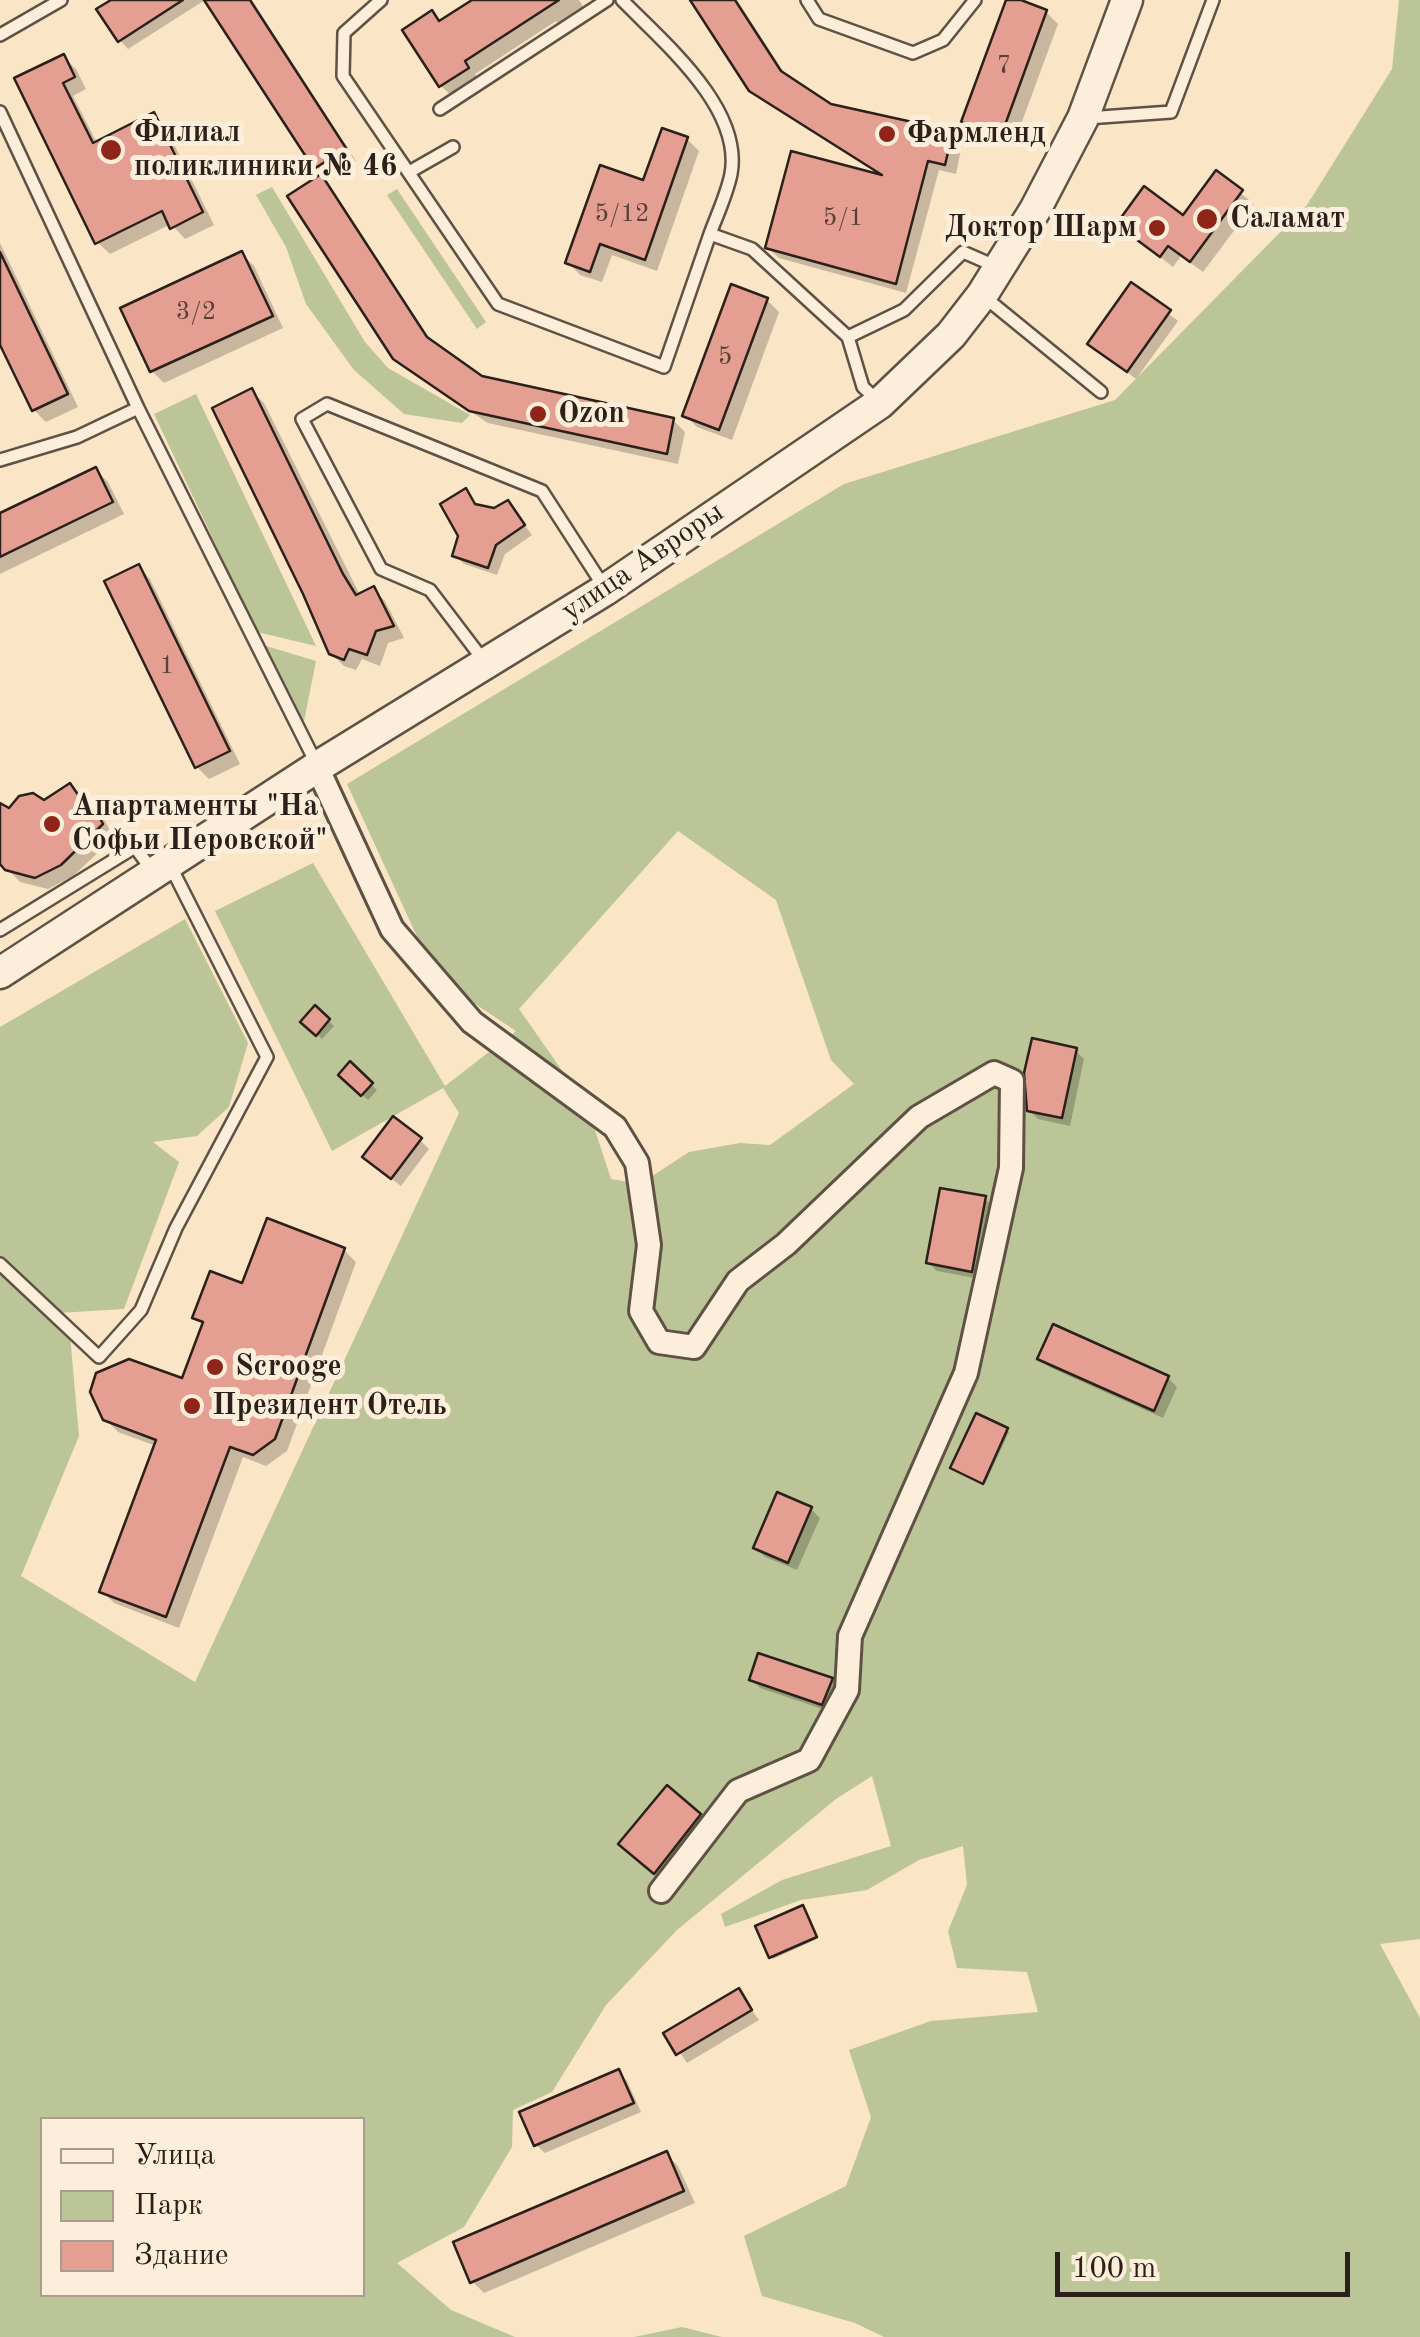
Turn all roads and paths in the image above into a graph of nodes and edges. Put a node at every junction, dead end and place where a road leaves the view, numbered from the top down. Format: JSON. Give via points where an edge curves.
{"nodes":[{"id":1,"x":60,"y":0,"type":"edge"},
{"id":2,"x":381,"y":0,"type":"edge"},
{"id":3,"x":606,"y":0,"type":"edge"},
{"id":4,"x":622,"y":0,"type":"edge"},
{"id":5,"x":807,"y":0,"type":"edge"},
{"id":6,"x":976,"y":0,"type":"edge"},
{"id":7,"x":1127,"y":0,"type":"edge"},
{"id":8,"x":1213,"y":0,"type":"edge"},
{"id":9,"x":0,"y":35,"type":"edge"},
{"id":10,"x":440,"y":109,"type":"dead end"},
{"id":11,"x":0,"y":112,"type":"edge"},
{"id":12,"x":1083,"y":118,"type":"junction"},
{"id":13,"x":453,"y":147,"type":"dead end"},
{"id":14,"x":411,"y":172,"type":"junction"},
{"id":15,"x":710,"y":234,"type":"junction"},
{"id":16,"x":1000,"y":267,"type":"junction"},
{"id":17,"x":982,"y":295,"type":"junction"},
{"id":18,"x":848,"y":338,"type":"junction"},
{"id":19,"x":1102,"y":392,"type":"dead end"},
{"id":20,"x":880,"y":402,"type":"junction"},
{"id":21,"x":138,"y":408,"type":"junction"},
{"id":22,"x":0,"y":460,"type":"edge"},
{"id":23,"x":606,"y":590,"type":"junction"},
{"id":24,"x":487,"y":664,"type":"junction"},
{"id":25,"x":318,"y":766,"type":"junction"},
{"id":26,"x":162,"y":868,"type":"junction"},
{"id":27,"x":0,"y":930,"type":"edge"},
{"id":28,"x":0,"y":973,"type":"edge"},
{"id":29,"x":0,"y":1264,"type":"edge"},
{"id":30,"x":661,"y":1891,"type":"dead end"}],
"edges":[{"from":1,"to":9,"type":"lane"},
{"from":2,"to":14,"type":"lane","via":[[344,33],[344,76]]},
{"from":3,"to":10,"type":"lane"},
{"from":4,"to":15,"type":"lane","via":[[683,62],[727,122],[732,172]]},
{"from":5,"to":6,"type":"lane","via":[[820,19],[913,53],[942,40]]},
{"from":7,"to":12,"type":"street","name":"улица Авроры"},
{"from":8,"to":12,"type":"lane","via":[[1171,112]]},
{"from":11,"to":21,"type":"lane"},
{"from":12,"to":16,"type":"street","name":"улица Авроры"},
{"from":13,"to":14,"type":"lane"},
{"from":14,"to":15,"type":"lane","via":[[498,304],[664,367]]},
{"from":15,"to":18,"type":"lane","via":[[752,249]]},
{"from":16,"to":17,"type":"street","name":"улица Авроры"},
{"from":16,"to":18,"type":"lane","via":[[963,252],[904,310]]},
{"from":17,"to":19,"type":"lane"},
{"from":17,"to":20,"type":"street","name":"улица Авроры"},
{"from":18,"to":20,"type":"lane","via":[[863,387]]},
{"from":20,"to":23,"type":"street","name":"улица Авроры"},
{"from":21,"to":22,"type":"lane","via":[[77,437]]},
{"from":21,"to":25,"type":"lane"},
{"from":23,"to":24,"type":"street","name":"улица Авроры"},
{"from":23,"to":24,"type":"lane","via":[[542,491],[327,404],[302,419],[381,569],[430,590]]},
{"from":24,"to":25,"type":"street","name":"улица Авроры"},
{"from":25,"to":26,"type":"street","name":"улица Авроры"},
{"from":25,"to":30,"type":"street","via":[[392,928],[472,1022],[615,1127],[637,1163],[650,1245],[641,1310],[659,1342],[694,1347],[738,1281],[919,1117],[994,1074],[1012,1081],[1011,1168],[966,1373],[850,1636],[846,1690],[809,1760],[738,1791]]},
{"from":26,"to":27,"type":"lane","via":[[135,847]]},
{"from":26,"to":28,"type":"street","name":"улица Авроры"},
{"from":26,"to":29,"type":"lane","via":[[267,1058],[176,1228],[142,1310],[99,1357]]}]}
